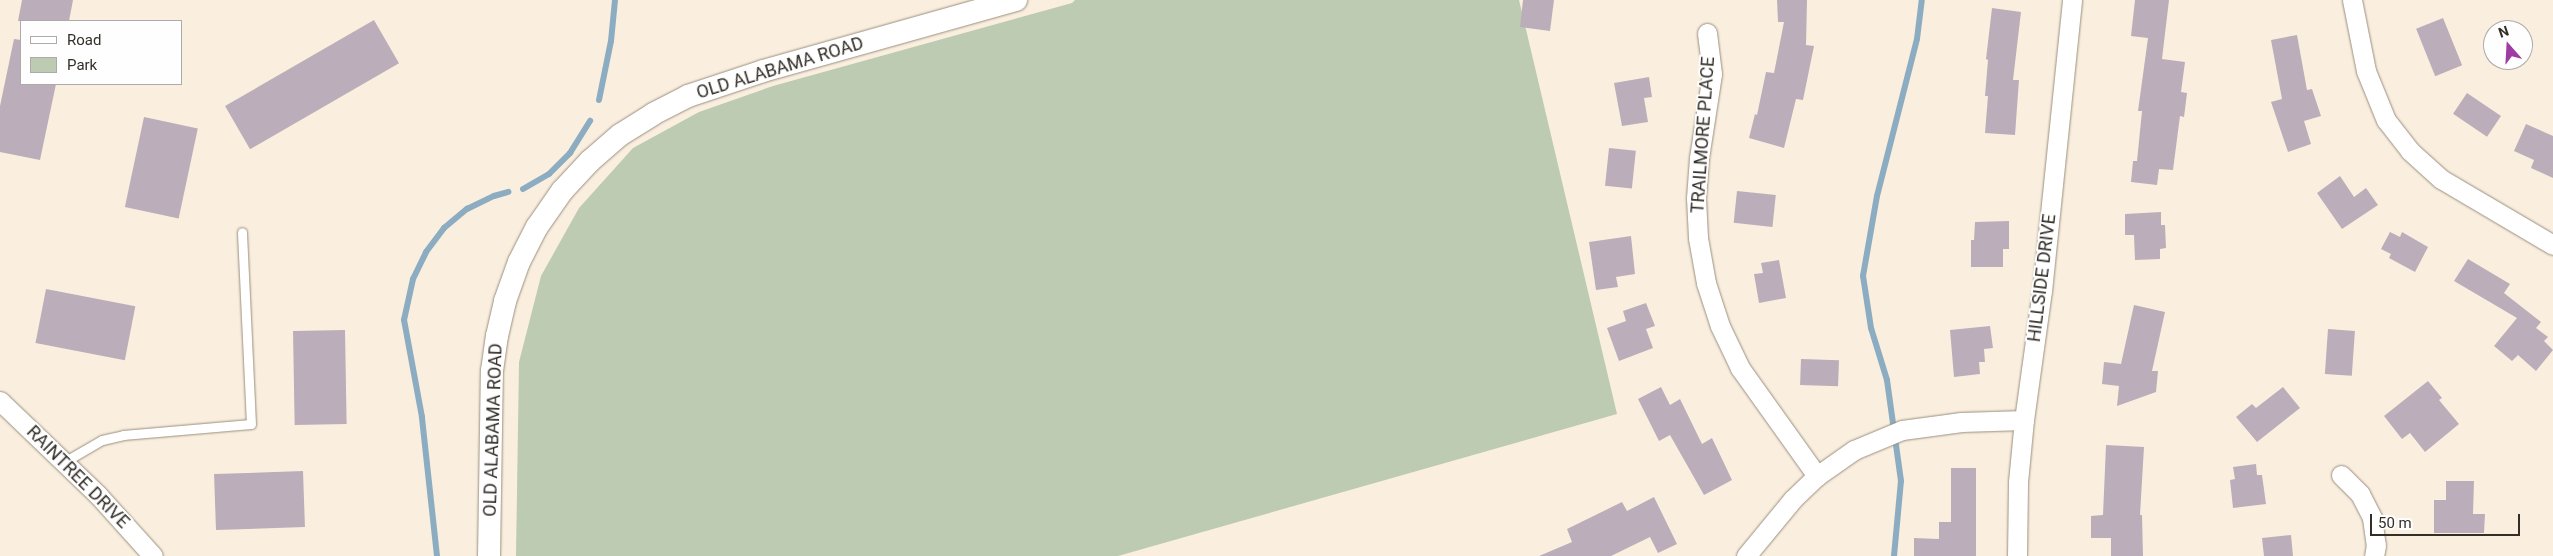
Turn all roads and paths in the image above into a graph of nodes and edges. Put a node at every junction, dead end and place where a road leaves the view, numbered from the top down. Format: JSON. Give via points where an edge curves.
{"nodes":[{"id":1,"x":1016,"y":0,"type":"edge"},
{"id":2,"x":2072,"y":0,"type":"edge"},
{"id":3,"x":2352,"y":0,"type":"edge"},
{"id":4,"x":1707,"y":33,"type":"dead end"},
{"id":5,"x":242,"y":232,"type":"dead end"},
{"id":6,"x":2553,"y":245,"type":"edge"},
{"id":7,"x":0,"y":401,"type":"edge"},
{"id":8,"x":2024,"y":420,"type":"junction"},
{"id":9,"x":64,"y":462,"type":"junction"},
{"id":10,"x":2340,"y":475,"type":"dead end"},
{"id":11,"x":1817,"y":476,"type":"junction"},
{"id":12,"x":153,"y":556,"type":"edge"},
{"id":13,"x":489,"y":556,"type":"edge"},
{"id":14,"x":1746,"y":556,"type":"edge"},
{"id":15,"x":2017,"y":556,"type":"edge"},
{"id":16,"x":2374,"y":556,"type":"edge"}],
"edges":[{"from":1,"to":13,"type":"street","name":"OLD ALABAMA ROAD","via":[[763,71],[688,96],[620,135],[590,161],[562,191],[537,227],[519,262],[496,336],[492,371]]},
{"from":2,"to":8,"type":"street","name":"HILLSIDE DRIVE","via":[[2042,291]]},
{"from":3,"to":6,"type":"street","via":[[2366,71],[2386,120],[2410,151],[2441,178]]},
{"from":4,"to":11,"type":"street","name":"TRAILMORE PLACE","via":[[1712,74],[1696,198],[1698,238],[1706,283],[1720,326],[1740,368]]},
{"from":5,"to":9,"type":"lane","via":[[251,424],[123,435],[102,440]]},
{"from":7,"to":9,"type":"street","name":"RAINTREE DRIVE"},
{"from":8,"to":11,"type":"street","via":[[1961,422],[1902,430],[1854,450]]},
{"from":8,"to":15,"type":"street","name":"HILLSIDE DRIVE","via":[[2018,482]]},
{"from":9,"to":12,"type":"street","name":"RAINTREE DRIVE"},
{"from":10,"to":16,"type":"street","via":[[2360,494],[2372,518],[2376,545]]},
{"from":11,"to":14,"type":"street"}]}
